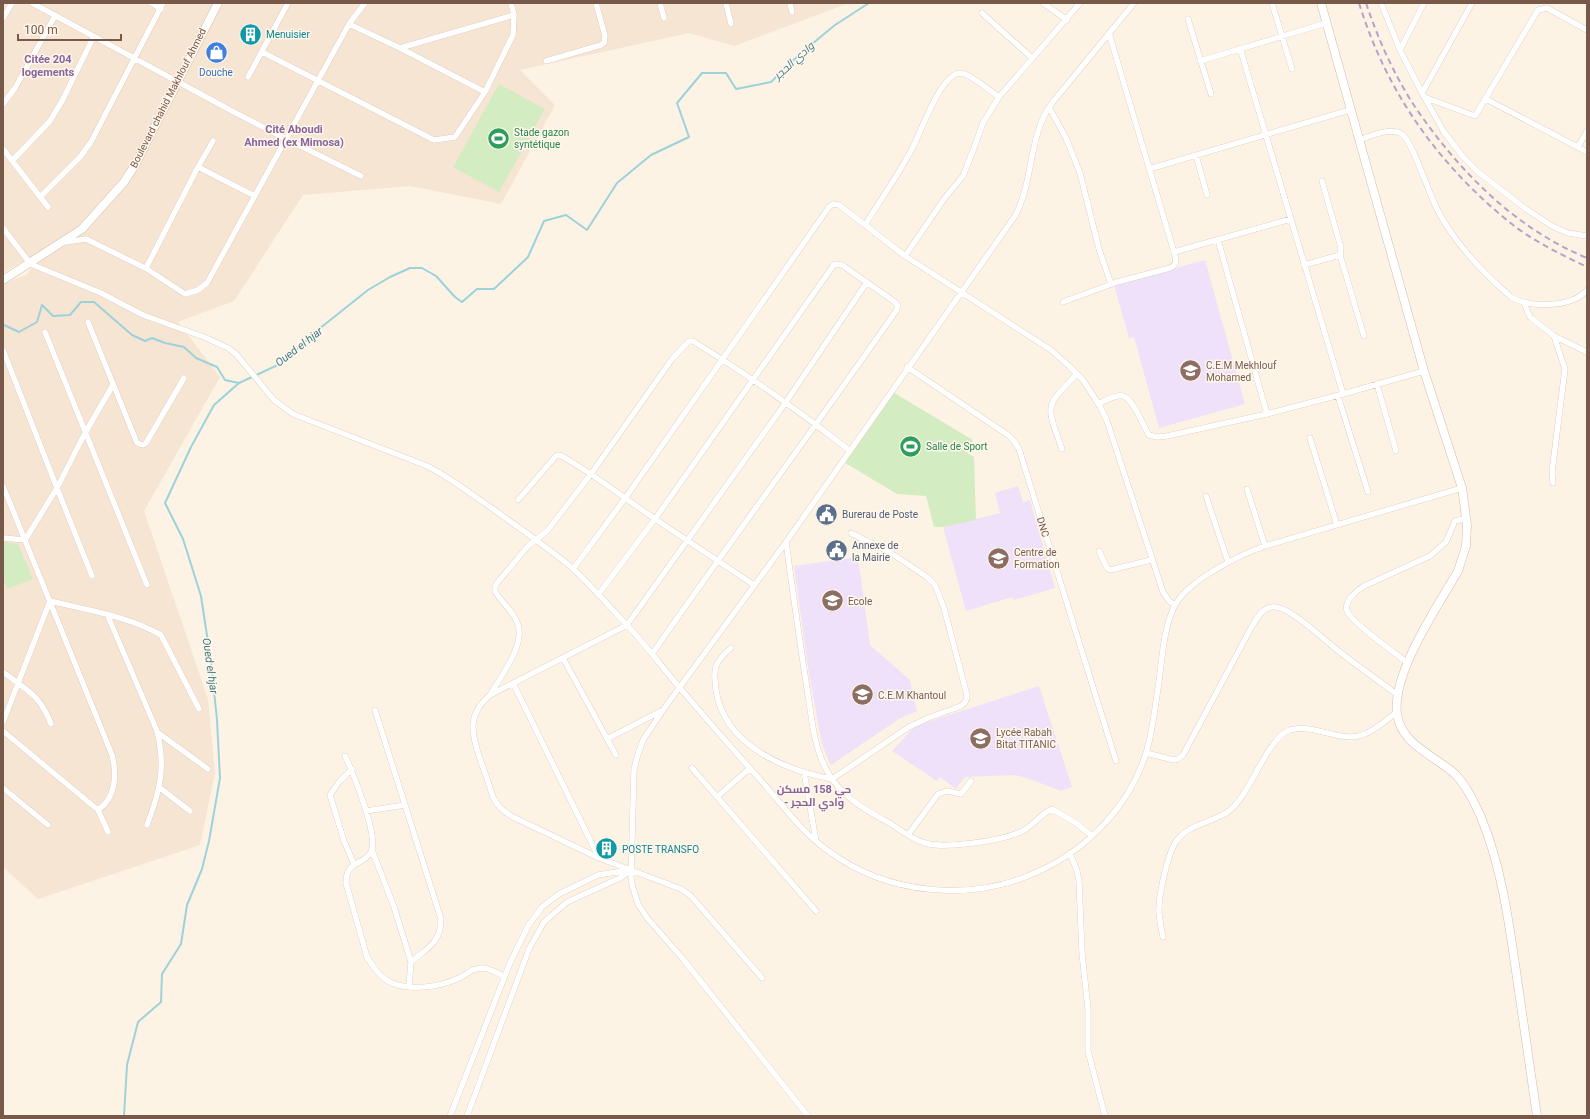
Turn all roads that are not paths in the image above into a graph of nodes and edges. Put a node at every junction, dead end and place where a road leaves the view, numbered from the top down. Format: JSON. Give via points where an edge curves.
{"nodes":[{"id":1,"x":12,"y":3,"type":"edge"},
{"id":2,"x":32,"y":3,"type":"edge"},
{"id":3,"x":151,"y":3,"type":"edge"},
{"id":4,"x":218,"y":3,"type":"edge"},
{"id":5,"x":288,"y":3,"type":"edge"},
{"id":6,"x":365,"y":3,"type":"edge"},
{"id":7,"x":511,"y":3,"type":"edge"},
{"id":8,"x":596,"y":3,"type":"edge"},
{"id":9,"x":660,"y":3,"type":"edge"},
{"id":10,"x":726,"y":3,"type":"edge"},
{"id":11,"x":790,"y":3,"type":"edge"},
{"id":12,"x":1043,"y":3,"type":"edge"},
{"id":13,"x":1080,"y":3,"type":"edge"},
{"id":14,"x":1134,"y":3,"type":"edge"},
{"id":15,"x":1272,"y":3,"type":"edge"},
{"id":16,"x":1321,"y":3,"type":"edge"},
{"id":17,"x":1381,"y":3,"type":"edge"},
{"id":18,"x":1424,"y":3,"type":"edge"},
{"id":19,"x":1472,"y":3,"type":"edge"},
{"id":20,"x":162,"y":6,"type":"edge"},
{"id":21,"x":792,"y":12,"type":"dead end"},
{"id":22,"x":982,"y":13,"type":"dead end"},
{"id":23,"x":56,"y":16,"type":"junction"},
{"id":24,"x":514,"y":16,"type":"junction"},
{"id":25,"x":3,"y":18,"type":"edge"},
{"id":26,"x":664,"y":18,"type":"dead end"},
{"id":27,"x":1188,"y":19,"type":"dead end"},
{"id":28,"x":1067,"y":20,"type":"junction"},
{"id":29,"x":1326,"y":23,"type":"junction"},
{"id":30,"x":349,"y":24,"type":"junction"},
{"id":31,"x":732,"y":24,"type":"dead end"},
{"id":32,"x":1587,"y":30,"type":"edge"},
{"id":33,"x":1109,"y":33,"type":"junction"},
{"id":34,"x":94,"y":36,"type":"junction"},
{"id":35,"x":1281,"y":36,"type":"junction"},
{"id":36,"x":400,"y":48,"type":"junction"},
{"id":37,"x":1240,"y":48,"type":"junction"},
{"id":38,"x":1400,"y":50,"type":"junction"},
{"id":39,"x":262,"y":52,"type":"junction"},
{"id":40,"x":136,"y":58,"type":"junction"},
{"id":41,"x":1032,"y":58,"type":"junction"},
{"id":42,"x":546,"y":61,"type":"dead end"},
{"id":43,"x":1200,"y":61,"type":"junction"},
{"id":44,"x":1292,"y":70,"type":"dead end"},
{"id":45,"x":248,"y":77,"type":"dead end"},
{"id":46,"x":318,"y":81,"type":"junction"},
{"id":47,"x":177,"y":82,"type":"junction"},
{"id":48,"x":485,"y":92,"type":"junction"},
{"id":49,"x":1211,"y":94,"type":"dead end"},
{"id":50,"x":1423,"y":95,"type":"junction"},
{"id":51,"x":998,"y":97,"type":"junction"},
{"id":52,"x":1486,"y":99,"type":"junction"},
{"id":53,"x":3,"y":104,"type":"edge"},
{"id":54,"x":1049,"y":107,"type":"junction"},
{"id":55,"x":1350,"y":110,"type":"junction"},
{"id":56,"x":1587,"y":131,"type":"edge"},
{"id":57,"x":1266,"y":135,"type":"junction"},
{"id":58,"x":286,"y":139,"type":"junction"},
{"id":59,"x":1359,"y":140,"type":"junction"},
{"id":60,"x":213,"y":141,"type":"dead end"},
{"id":61,"x":1578,"y":147,"type":"junction"},
{"id":62,"x":3,"y":149,"type":"edge"},
{"id":63,"x":1587,"y":152,"type":"edge"},
{"id":64,"x":1196,"y":155,"type":"junction"},
{"id":65,"x":12,"y":160,"type":"junction"},
{"id":66,"x":198,"y":167,"type":"junction"},
{"id":67,"x":1149,"y":169,"type":"junction"},
{"id":68,"x":361,"y":176,"type":"dead end"},
{"id":69,"x":1322,"y":181,"type":"dead end"},
{"id":70,"x":1207,"y":195,"type":"dead end"},
{"id":71,"x":41,"y":196,"type":"junction"},
{"id":72,"x":255,"y":196,"type":"junction"},
{"id":73,"x":48,"y":207,"type":"dead end"},
{"id":74,"x":1291,"y":219,"type":"junction"},
{"id":75,"x":865,"y":225,"type":"junction"},
{"id":76,"x":3,"y":228,"type":"edge"},
{"id":77,"x":1587,"y":236,"type":"edge"},
{"id":78,"x":1218,"y":240,"type":"junction"},
{"id":79,"x":63,"y":242,"type":"junction"},
{"id":80,"x":1174,"y":252,"type":"junction"},
{"id":81,"x":1340,"y":255,"type":"junction"},
{"id":82,"x":905,"y":256,"type":"junction"},
{"id":83,"x":28,"y":262,"type":"junction"},
{"id":84,"x":1304,"y":265,"type":"junction"},
{"id":85,"x":146,"y":268,"type":"junction"},
{"id":86,"x":3,"y":280,"type":"edge"},
{"id":87,"x":867,"y":282,"type":"junction"},
{"id":88,"x":1111,"y":284,"type":"junction"},
{"id":89,"x":1587,"y":290,"type":"edge"},
{"id":90,"x":960,"y":292,"type":"junction"},
{"id":91,"x":1063,"y":302,"type":"dead end"},
{"id":92,"x":1524,"y":303,"type":"junction"},
{"id":93,"x":88,"y":322,"type":"dead end"},
{"id":94,"x":45,"y":332,"type":"dead end"},
{"id":95,"x":1364,"y":336,"type":"dead end"},
{"id":96,"x":1554,"y":336,"type":"junction"},
{"id":97,"x":3,"y":350,"type":"edge"},
{"id":98,"x":1587,"y":352,"type":"edge"},
{"id":99,"x":721,"y":359,"type":"junction"},
{"id":100,"x":907,"y":367,"type":"junction"},
{"id":101,"x":1424,"y":371,"type":"junction"},
{"id":102,"x":1077,"y":374,"type":"junction"},
{"id":103,"x":184,"y":378,"type":"dead end"},
{"id":104,"x":754,"y":380,"type":"junction"},
{"id":105,"x":1377,"y":384,"type":"junction"},
{"id":106,"x":113,"y":385,"type":"junction"},
{"id":107,"x":1340,"y":395,"type":"junction"},
{"id":108,"x":786,"y":402,"type":"junction"},
{"id":109,"x":1098,"y":404,"type":"junction"},
{"id":110,"x":1268,"y":414,"type":"junction"},
{"id":111,"x":817,"y":425,"type":"junction"},
{"id":112,"x":85,"y":432,"type":"junction"},
{"id":113,"x":1310,"y":438,"type":"dead end"},
{"id":114,"x":1062,"y":449,"type":"dead end"},
{"id":115,"x":849,"y":450,"type":"junction"},
{"id":116,"x":1396,"y":450,"type":"dead end"},
{"id":117,"x":591,"y":474,"type":"junction"},
{"id":118,"x":1553,"y":483,"type":"dead end"},
{"id":119,"x":3,"y":486,"type":"edge"},
{"id":120,"x":56,"y":488,"type":"junction"},
{"id":121,"x":1462,"y":488,"type":"junction"},
{"id":122,"x":1247,"y":489,"type":"dead end"},
{"id":123,"x":1368,"y":492,"type":"dead end"},
{"id":124,"x":1206,"y":496,"type":"dead end"},
{"id":125,"x":626,"y":497,"type":"junction"},
{"id":126,"x":518,"y":500,"type":"dead end"},
{"id":127,"x":1467,"y":518,"type":"junction"},
{"id":128,"x":655,"y":519,"type":"junction"},
{"id":129,"x":1337,"y":525,"type":"junction"},
{"id":130,"x":852,"y":533,"type":"dead end"},
{"id":131,"x":3,"y":538,"type":"edge"},
{"id":132,"x":25,"y":540,"type":"junction"},
{"id":133,"x":536,"y":540,"type":"junction"},
{"id":134,"x":688,"y":540,"type":"junction"},
{"id":135,"x":786,"y":542,"type":"junction"},
{"id":136,"x":1265,"y":546,"type":"junction"},
{"id":137,"x":1099,"y":551,"type":"dead end"},
{"id":138,"x":718,"y":560,"type":"junction"},
{"id":139,"x":1151,"y":560,"type":"junction"},
{"id":140,"x":1228,"y":562,"type":"junction"},
{"id":141,"x":573,"y":569,"type":"junction"},
{"id":142,"x":92,"y":576,"type":"dead end"},
{"id":143,"x":147,"y":585,"type":"dead end"},
{"id":144,"x":754,"y":585,"type":"junction"},
{"id":145,"x":598,"y":595,"type":"junction"},
{"id":146,"x":50,"y":601,"type":"junction"},
{"id":147,"x":1175,"y":605,"type":"junction"},
{"id":148,"x":107,"y":614,"type":"junction"},
{"id":149,"x":627,"y":625,"type":"junction"},
{"id":150,"x":731,"y":648,"type":"dead end"},
{"id":151,"x":652,"y":654,"type":"junction"},
{"id":152,"x":563,"y":658,"type":"junction"},
{"id":153,"x":1408,"y":663,"type":"junction"},
{"id":154,"x":3,"y":672,"type":"edge"},
{"id":155,"x":513,"y":683,"type":"junction"},
{"id":156,"x":18,"y":684,"type":"junction"},
{"id":157,"x":680,"y":688,"type":"junction"},
{"id":158,"x":490,"y":695,"type":"junction"},
{"id":159,"x":1398,"y":695,"type":"junction"},
{"id":160,"x":199,"y":709,"type":"dead end"},
{"id":161,"x":375,"y":710,"type":"dead end"},
{"id":162,"x":663,"y":710,"type":"junction"},
{"id":163,"x":1397,"y":712,"type":"junction"},
{"id":164,"x":3,"y":722,"type":"edge"},
{"id":165,"x":52,"y":724,"type":"dead end"},
{"id":166,"x":3,"y":731,"type":"edge"},
{"id":167,"x":157,"y":731,"type":"junction"},
{"id":168,"x":607,"y":738,"type":"junction"},
{"id":169,"x":1146,"y":753,"type":"junction"},
{"id":170,"x":616,"y":755,"type":"dead end"},
{"id":171,"x":345,"y":756,"type":"dead end"},
{"id":172,"x":1116,"y":761,"type":"dead end"},
{"id":173,"x":692,"y":768,"type":"dead end"},
{"id":174,"x":750,"y":768,"type":"junction"},
{"id":175,"x":208,"y":769,"type":"dead end"},
{"id":176,"x":352,"y":769,"type":"junction"},
{"id":177,"x":804,"y":772,"type":"junction"},
{"id":178,"x":832,"y":779,"type":"junction"},
{"id":179,"x":971,"y":781,"type":"dead end"},
{"id":180,"x":3,"y":788,"type":"edge"},
{"id":181,"x":160,"y":788,"type":"junction"},
{"id":182,"x":717,"y":797,"type":"junction"},
{"id":183,"x":405,"y":805,"type":"junction"},
{"id":184,"x":98,"y":810,"type":"junction"},
{"id":185,"x":190,"y":811,"type":"dead end"},
{"id":186,"x":366,"y":811,"type":"junction"},
{"id":187,"x":48,"y":825,"type":"dead end"},
{"id":188,"x":147,"y":825,"type":"dead end"},
{"id":189,"x":108,"y":832,"type":"dead end"},
{"id":190,"x":908,"y":835,"type":"junction"},
{"id":191,"x":1092,"y":836,"type":"junction"},
{"id":192,"x":816,"y":841,"type":"junction"},
{"id":193,"x":372,"y":850,"type":"junction"},
{"id":194,"x":1070,"y":853,"type":"junction"},
{"id":195,"x":599,"y":858,"type":"junction"},
{"id":196,"x":354,"y":864,"type":"junction"},
{"id":197,"x":632,"y":869,"type":"junction"},
{"id":198,"x":816,"y":911,"type":"dead end"},
{"id":199,"x":1162,"y":937,"type":"dead end"},
{"id":200,"x":411,"y":962,"type":"junction"},
{"id":201,"x":504,"y":976,"type":"junction"},
{"id":202,"x":762,"y":978,"type":"dead end"},
{"id":203,"x":409,"y":986,"type":"junction"},
{"id":204,"x":450,"y":1116,"type":"edge"},
{"id":205,"x":467,"y":1116,"type":"edge"},
{"id":206,"x":808,"y":1116,"type":"edge"},
{"id":207,"x":1105,"y":1116,"type":"edge"},
{"id":208,"x":1537,"y":1116,"type":"edge"}],
"edges":[{"from":1,"to":25,"type":"street"},
{"from":2,"to":23,"type":"street"},
{"from":3,"to":20,"type":"street"},
{"from":4,"to":47,"type":"main road","name":"Boulevard chahid Makhlouf Ahmed"},
{"from":5,"to":39,"type":"street"},
{"from":6,"to":30,"type":"street"},
{"from":7,"to":24,"type":"street"},
{"from":8,"to":42,"type":"street","via":[[605,36],[604,43]]},
{"from":9,"to":26,"type":"street"},
{"from":10,"to":31,"type":"street"},
{"from":11,"to":21,"type":"street"},
{"from":12,"to":28,"type":"street"},
{"from":13,"to":28,"type":"street"},
{"from":14,"to":33,"type":"street"},
{"from":15,"to":35,"type":"street"},
{"from":16,"to":29,"type":"main road"},
{"from":17,"to":38,"type":"street"},
{"from":18,"to":38,"type":"street"},
{"from":19,"to":50,"type":"street"},
{"from":20,"to":40,"type":"street"},
{"from":22,"to":41,"type":"street"},
{"from":23,"to":34,"type":"street"},
{"from":23,"to":53,"type":"street","via":[[16,88]]},
{"from":24,"to":36,"type":"street"},
{"from":24,"to":48,"type":"street","via":[[513,35]]},
{"from":27,"to":43,"type":"street"},
{"from":28,"to":41,"type":"street"},
{"from":29,"to":35,"type":"street"},
{"from":29,"to":55,"type":"main road"},
{"from":30,"to":36,"type":"street"},
{"from":30,"to":46,"type":"street"},
{"from":32,"to":52,"type":"street","via":[[1547,8],[1540,9]]},
{"from":33,"to":54,"type":"street"},
{"from":33,"to":67,"type":"street"},
{"from":34,"to":40,"type":"street"},
{"from":34,"to":65,"type":"street","via":[[50,121]]},
{"from":35,"to":37,"type":"street"},
{"from":35,"to":44,"type":"street"},
{"from":36,"to":48,"type":"street"},
{"from":37,"to":43,"type":"street"},
{"from":37,"to":57,"type":"street"},
{"from":38,"to":50,"type":"street"},
{"from":39,"to":45,"type":"street"},
{"from":39,"to":46,"type":"street"},
{"from":40,"to":47,"type":"street"},
{"from":40,"to":71,"type":"street","via":[[91,142],[80,157]]},
{"from":41,"to":51,"type":"street"},
{"from":43,"to":49,"type":"street"},
{"from":46,"to":48,"type":"street","via":[[434,140],[455,137]]},
{"from":46,"to":58,"type":"street"},
{"from":47,"to":58,"type":"street"},
{"from":47,"to":79,"type":"main road","name":"Boulevard chahid Makhlouf Ahmed","via":[[124,182],[82,229]]},
{"from":50,"to":52,"type":"street","via":[[1474,116]]},
{"from":50,"to":77,"type":"street","via":[[1453,145],[1477,172],[1552,226],[1568,233]]},
{"from":51,"to":75,"type":"street","via":[[971,78],[956,74],[939,93],[913,147]]},
{"from":51,"to":82,"type":"street","via":[[983,123],[962,176]]},
{"from":52,"to":61,"type":"street"},
{"from":54,"to":88,"type":"street","via":[[1066,138],[1080,173],[1099,249]]},
{"from":54,"to":90,"type":"street","via":[[1040,127],[1020,206]]},
{"from":55,"to":57,"type":"street"},
{"from":55,"to":59,"type":"main road"},
{"from":56,"to":61,"type":"street"},
{"from":57,"to":64,"type":"street"},
{"from":57,"to":74,"type":"street"},
{"from":58,"to":68,"type":"street"},
{"from":58,"to":72,"type":"street"},
{"from":59,"to":92,"type":"street","via":[[1393,131],[1403,135],[1412,148],[1438,210],[1459,244],[1498,286]]},
{"from":59,"to":101,"type":"main road"},
{"from":60,"to":66,"type":"street"},
{"from":61,"to":63,"type":"street"},
{"from":62,"to":65,"type":"street"},
{"from":64,"to":67,"type":"street"},
{"from":64,"to":70,"type":"street"},
{"from":65,"to":71,"type":"street"},
{"from":66,"to":72,"type":"street"},
{"from":66,"to":85,"type":"street"},
{"from":67,"to":80,"type":"street"},
{"from":69,"to":81,"type":"street","via":[[1341,248]]},
{"from":71,"to":73,"type":"street"},
{"from":72,"to":85,"type":"street","via":[[207,283],[198,290],[185,294]]},
{"from":74,"to":78,"type":"street"},
{"from":74,"to":84,"type":"street"},
{"from":75,"to":82,"type":"street"},
{"from":75,"to":99,"type":"street","via":[[839,205],[830,205]]},
{"from":76,"to":83,"type":"street"},
{"from":78,"to":80,"type":"street"},
{"from":78,"to":110,"type":"street"},
{"from":79,"to":83,"type":"main road","name":"Boulevard chahid Makhlouf Ahmed"},
{"from":79,"to":85,"type":"street","via":[[86,239]]},
{"from":80,"to":88,"type":"street","via":[[1176,262],[1173,266]]},
{"from":81,"to":84,"type":"street"},
{"from":81,"to":95,"type":"street"},
{"from":82,"to":90,"type":"street"},
{"from":83,"to":86,"type":"main road","name":"Boulevard chahid Makhlouf Ahmed"},
{"from":83,"to":133,"type":"street","via":[[143,314],[228,348],[282,407],[293,414],[437,471]]},
{"from":84,"to":107,"type":"street"},
{"from":87,"to":104,"type":"street","via":[[842,265],[835,264]]},
{"from":87,"to":108,"type":"street"},
{"from":87,"to":111,"type":"street","via":[[895,302],[897,309]]},
{"from":88,"to":91,"type":"street"},
{"from":89,"to":92,"type":"street","via":[[1571,301],[1557,304]]},
{"from":90,"to":100,"type":"street"},
{"from":90,"to":102,"type":"street","via":[[1050,350]]},
{"from":92,"to":96,"type":"street","via":[[1530,317]]},
{"from":93,"to":106,"type":"street"},
{"from":94,"to":112,"type":"street"},
{"from":96,"to":98,"type":"street"},
{"from":96,"to":118,"type":"street","via":[[1565,369],[1552,472]]},
{"from":97,"to":120,"type":"street"},
{"from":99,"to":104,"type":"street"},
{"from":99,"to":117,"type":"street","via":[[693,341],[686,343]]},
{"from":99,"to":125,"type":"street"},
{"from":100,"to":115,"type":"street"},
{"from":100,"to":172,"type":"street","name":"DNC","via":[[1008,435],[1019,449]]},
{"from":101,"to":105,"type":"street"},
{"from":101,"to":121,"type":"main road"},
{"from":102,"to":109,"type":"street","via":[[1093,393]]},
{"from":102,"to":114,"type":"street","via":[[1055,397],[1050,409],[1050,416]]},
{"from":103,"to":106,"type":"street","via":[[143,445],[137,443]]},
{"from":104,"to":108,"type":"street"},
{"from":104,"to":128,"type":"street"},
{"from":105,"to":107,"type":"street"},
{"from":105,"to":116,"type":"street"},
{"from":106,"to":112,"type":"street"},
{"from":107,"to":110,"type":"street"},
{"from":107,"to":123,"type":"street"},
{"from":108,"to":111,"type":"street"},
{"from":108,"to":134,"type":"street"},
{"from":109,"to":110,"type":"street","via":[[1120,396],[1125,397],[1149,435],[1157,437]]},
{"from":109,"to":139,"type":"street","via":[[1107,421]]},
{"from":111,"to":115,"type":"street"},
{"from":111,"to":138,"type":"street"},
{"from":112,"to":120,"type":"street"},
{"from":112,"to":143,"type":"street"},
{"from":113,"to":129,"type":"street"},
{"from":115,"to":135,"type":"street"},
{"from":117,"to":125,"type":"street"},
{"from":117,"to":126,"type":"street","via":[[558,455]]},
{"from":117,"to":133,"type":"street","via":[[548,531]]},
{"from":119,"to":132,"type":"street"},
{"from":120,"to":132,"type":"street"},
{"from":120,"to":142,"type":"street"},
{"from":121,"to":127,"type":"main road"},
{"from":121,"to":129,"type":"street"},
{"from":122,"to":136,"type":"street"},
{"from":124,"to":140,"type":"street"},
{"from":125,"to":128,"type":"street"},
{"from":125,"to":141,"type":"street"},
{"from":127,"to":153,"type":"main road","via":[[1466,546],[1458,571]]},
{"from":127,"to":153,"type":"street","via":[[1455,521],[1446,542],[1430,556],[1364,586],[1355,593],[1347,606],[1348,613],[1359,625]]},
{"from":128,"to":134,"type":"street"},
{"from":128,"to":145,"type":"street"},
{"from":129,"to":136,"type":"street"},
{"from":130,"to":178,"type":"street","via":[[890,553],[935,585],[944,608],[967,698],[961,706],[909,727]]},
{"from":131,"to":132,"type":"street"},
{"from":132,"to":146,"type":"street"},
{"from":133,"to":141,"type":"street"},
{"from":133,"to":158,"type":"street","via":[[528,546],[495,587],[496,594],[515,618],[520,636],[514,653]]},
{"from":134,"to":138,"type":"street"},
{"from":134,"to":149,"type":"street"},
{"from":135,"to":144,"type":"street"},
{"from":135,"to":178,"type":"street","via":[[816,740],[820,758]]},
{"from":136,"to":140,"type":"street"},
{"from":137,"to":139,"type":"street","via":[[1110,570]]},
{"from":138,"to":144,"type":"street"},
{"from":138,"to":151,"type":"street"},
{"from":139,"to":147,"type":"street","via":[[1165,596]]},
{"from":140,"to":147,"type":"street","via":[[1186,591]]},
{"from":141,"to":145,"type":"street"},
{"from":144,"to":157,"type":"street"},
{"from":145,"to":149,"type":"street"},
{"from":146,"to":148,"type":"street"},
{"from":146,"to":156,"type":"street"},
{"from":146,"to":184,"type":"street","via":[[115,766],[112,794],[108,802]]},
{"from":147,"to":169,"type":"street","via":[[1163,651]]},
{"from":148,"to":160,"type":"street","via":[[162,635]]},
{"from":148,"to":167,"type":"street"},
{"from":149,"to":151,"type":"street"},
{"from":149,"to":152,"type":"street"},
{"from":150,"to":177,"type":"street","via":[[717,662],[714,672],[718,701],[726,719],[752,748]]},
{"from":151,"to":157,"type":"street"},
{"from":152,"to":155,"type":"street"},
{"from":152,"to":168,"type":"street"},
{"from":153,"to":159,"type":"main road"},
{"from":154,"to":156,"type":"street"},
{"from":155,"to":158,"type":"street"},
{"from":155,"to":195,"type":"street"},
{"from":156,"to":164,"type":"street"},
{"from":156,"to":165,"type":"street","via":[[41,703]]},
{"from":157,"to":162,"type":"street"},
{"from":157,"to":174,"type":"street"},
{"from":158,"to":195,"type":"street","via":[[477,709],[472,728],[473,738],[498,806],[513,817]]},
{"from":159,"to":163,"type":"main road"},
{"from":159,"to":169,"type":"street","via":[[1295,616],[1280,608],[1270,607],[1264,610],[1251,628],[1183,754],[1174,760]]},
{"from":161,"to":183,"type":"street"},
{"from":162,"to":168,"type":"street"},
{"from":162,"to":197,"type":"street","via":[[643,740],[634,769]]},
{"from":163,"to":199,"type":"street","via":[[1369,732],[1357,737],[1304,729],[1290,730],[1277,739],[1231,810],[1183,834],[1174,844],[1160,906]]},
{"from":163,"to":208,"type":"main road","via":[[1402,727],[1411,741],[1462,782],[1477,809],[1491,844],[1499,871],[1510,931]]},
{"from":166,"to":184,"type":"street"},
{"from":167,"to":175,"type":"street"},
{"from":167,"to":181,"type":"street","via":[[162,761]]},
{"from":168,"to":170,"type":"street"},
{"from":169,"to":191,"type":"street","via":[[1126,797]]},
{"from":171,"to":176,"type":"street"},
{"from":173,"to":182,"type":"street"},
{"from":174,"to":182,"type":"street"},
{"from":174,"to":192,"type":"street"},
{"from":176,"to":186,"type":"street"},
{"from":176,"to":196,"type":"street","via":[[330,795],[339,828]]},
{"from":177,"to":178,"type":"street"},
{"from":177,"to":192,"type":"street"},
{"from":178,"to":190,"type":"street","via":[[856,803]]},
{"from":179,"to":190,"type":"street","via":[[961,794],[947,791],[938,794]]},
{"from":180,"to":187,"type":"street"},
{"from":181,"to":185,"type":"street"},
{"from":181,"to":188,"type":"street"},
{"from":182,"to":198,"type":"street"},
{"from":183,"to":186,"type":"street"},
{"from":183,"to":200,"type":"street","via":[[441,919],[441,930],[437,939]]},
{"from":184,"to":189,"type":"street"},
{"from":186,"to":193,"type":"street","via":[[372,835]]},
{"from":190,"to":191,"type":"street","via":[[922,842],[938,845],[1000,838],[1020,833],[1053,808]]},
{"from":191,"to":194,"type":"street"},
{"from":192,"to":194,"type":"street","via":[[849,864],[872,875],[914,887],[955,891],[1004,885],[1047,868]]},
{"from":193,"to":196,"type":"street"},
{"from":193,"to":200,"type":"street","via":[[394,907]]},
{"from":194,"to":207,"type":"street","via":[[1079,881],[1082,953],[1088,1009],[1088,1050]]},
{"from":195,"to":197,"type":"street"},
{"from":196,"to":203,"type":"street","via":[[348,870],[346,883],[367,957],[373,967],[391,983]]},
{"from":197,"to":201,"type":"street","via":[[598,874],[559,894],[542,907],[528,926]]},
{"from":197,"to":202,"type":"street","via":[[686,892]]},
{"from":197,"to":205,"type":"street","via":[[620,878],[567,902],[544,922],[529,949]]},
{"from":197,"to":206,"type":"street","via":[[635,895],[648,919],[683,958]]},
{"from":200,"to":203,"type":"street"},
{"from":201,"to":203,"type":"street","via":[[488,969],[472,969],[459,978],[441,984]]},
{"from":201,"to":204,"type":"street"}]}
